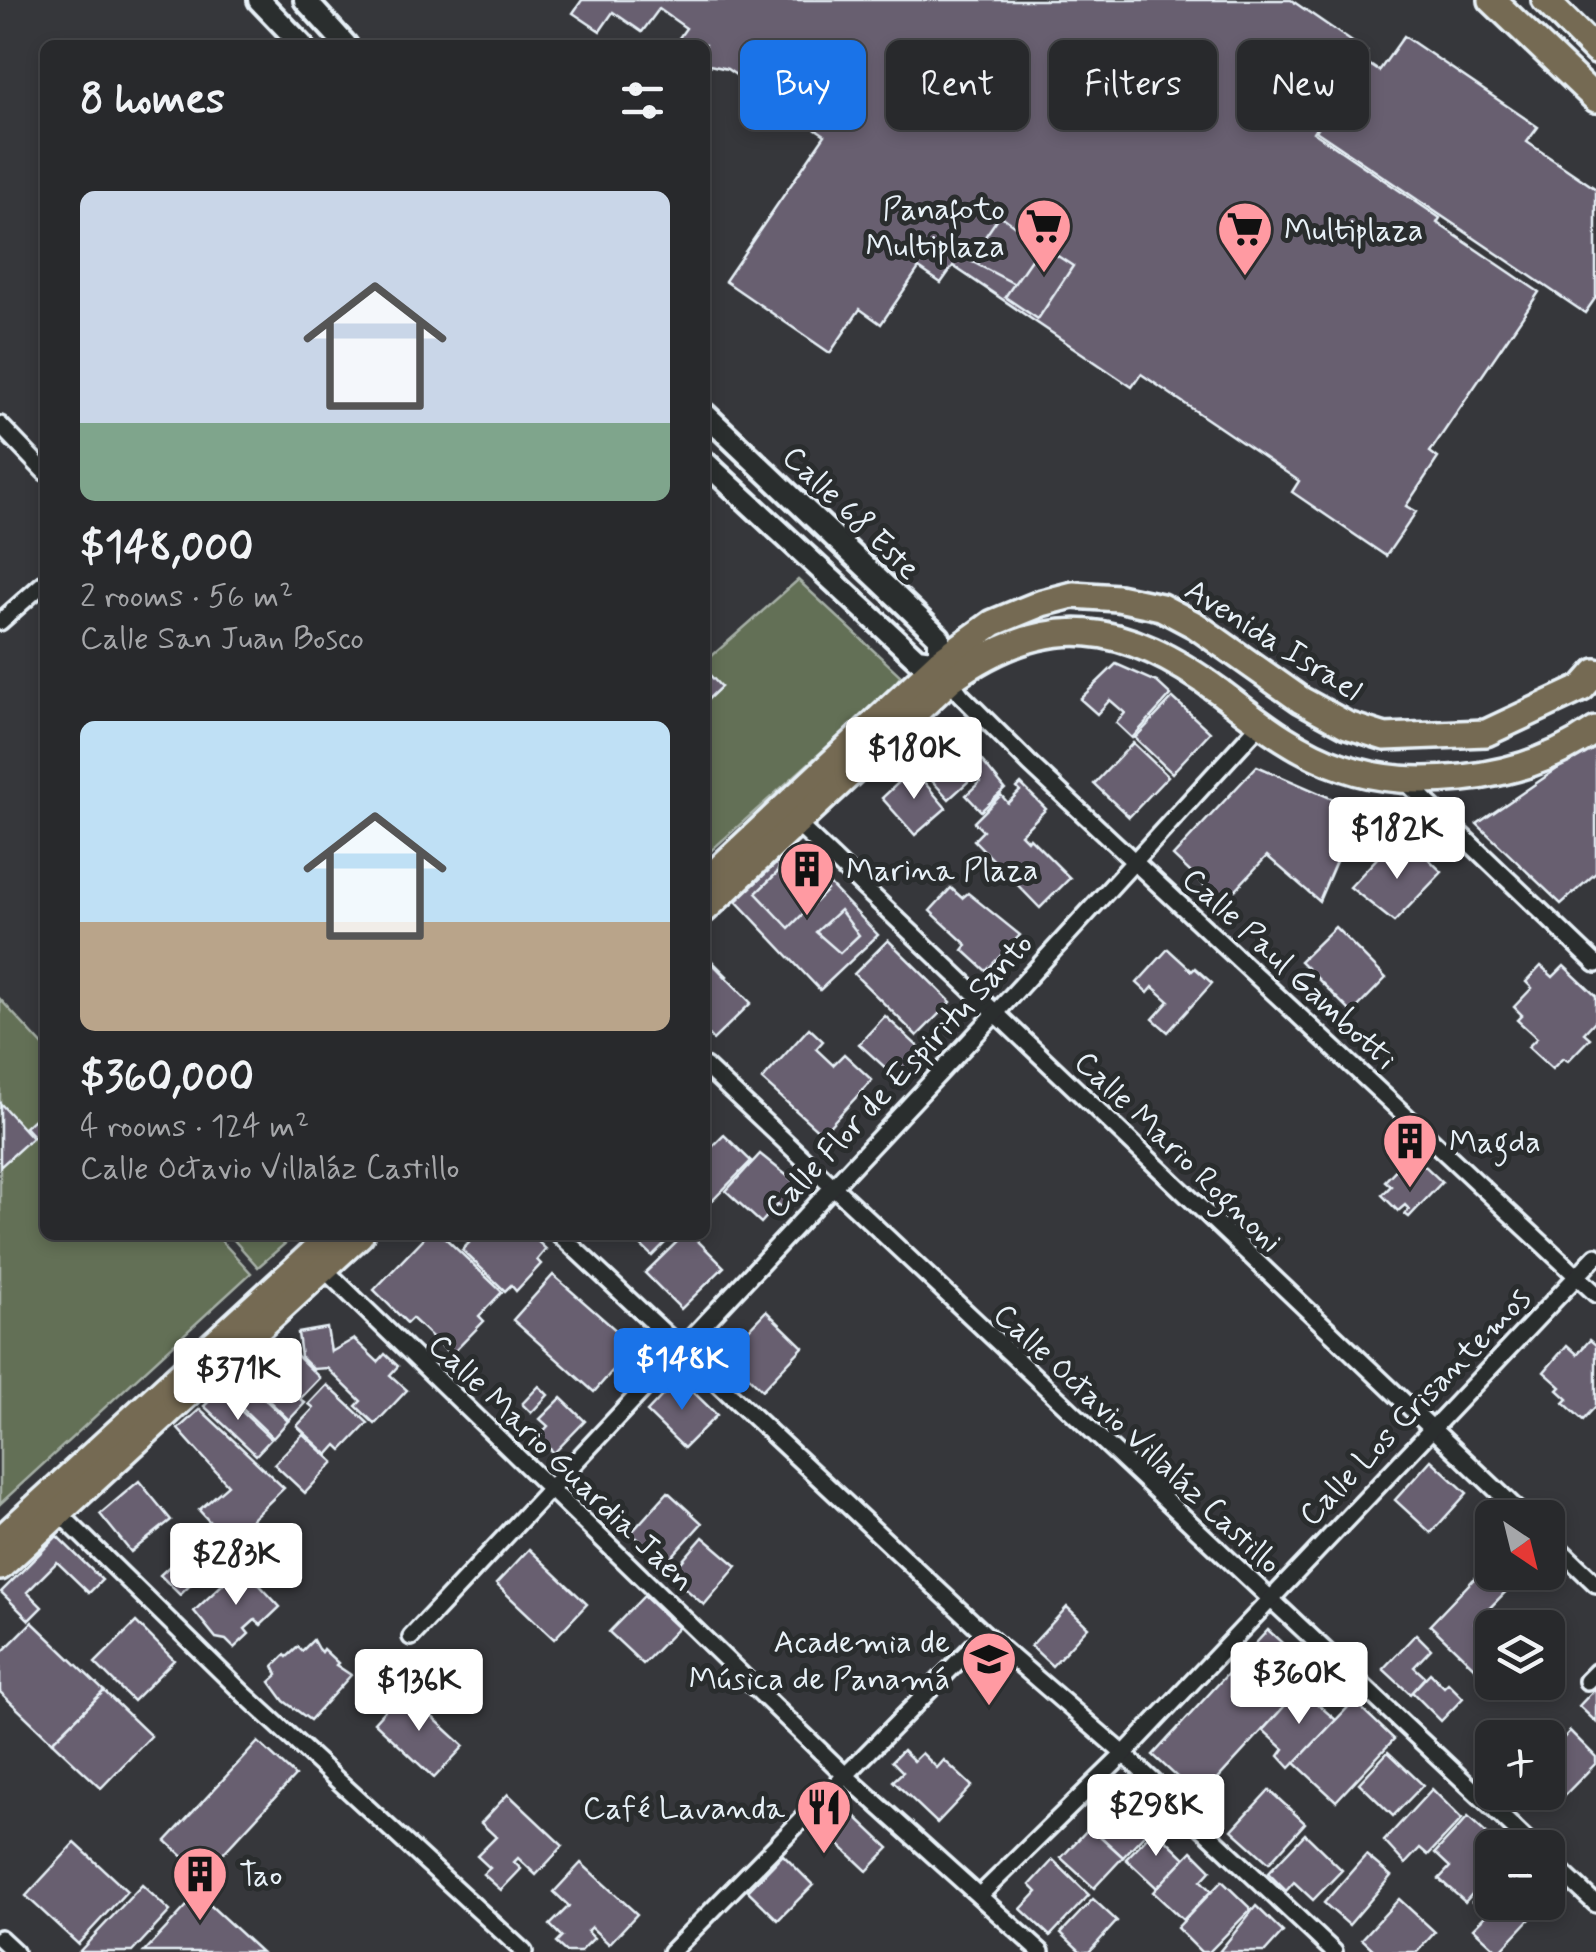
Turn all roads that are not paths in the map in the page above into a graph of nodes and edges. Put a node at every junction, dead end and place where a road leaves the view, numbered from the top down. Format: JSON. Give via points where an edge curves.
{"nodes":[{"id":1,"x":258,"y":0,"type":"edge"},
{"id":2,"x":305,"y":0,"type":"edge"},
{"id":3,"x":1492,"y":0,"type":"edge"},
{"id":4,"x":1544,"y":0,"type":"edge"},
{"id":5,"x":297,"y":40,"type":"edge"},
{"id":6,"x":341,"y":40,"type":"edge"},
{"id":7,"x":1596,"y":51,"type":"edge"},
{"id":8,"x":1596,"y":99,"type":"edge"},
{"id":9,"x":710,"y":419,"type":"edge"},
{"id":10,"x":0,"y":425,"type":"edge"},
{"id":11,"x":40,"y":467,"type":"edge"},
{"id":12,"x":710,"y":467,"type":"edge"},
{"id":13,"x":40,"y":586,"type":"edge"},
{"id":14,"x":0,"y":622,"type":"edge"},
{"id":15,"x":945,"y":671,"type":"junction"},
{"id":16,"x":1596,"y":672,"type":"edge"},
{"id":17,"x":1260,"y":724,"type":"junction"},
{"id":18,"x":1596,"y":730,"type":"edge"},
{"id":19,"x":1405,"y":781,"type":"junction"},
{"id":20,"x":796,"y":824,"type":"junction"},
{"id":21,"x":1135,"y":860,"type":"junction"},
{"id":22,"x":710,"y":878,"type":"edge"},
{"id":23,"x":710,"y":904,"type":"edge"},
{"id":24,"x":1596,"y":964,"type":"edge"},
{"id":25,"x":995,"y":1014,"type":"junction"},
{"id":26,"x":710,"y":1071,"type":"edge"},
{"id":27,"x":831,"y":1186,"type":"junction"},
{"id":28,"x":329,"y":1240,"type":"edge"},
{"id":29,"x":352,"y":1240,"type":"edge"},
{"id":30,"x":565,"y":1240,"type":"edge"},
{"id":31,"x":1596,"y":1256,"type":"edge"},
{"id":32,"x":316,"y":1262,"type":"junction"},
{"id":33,"x":1576,"y":1275,"type":"junction"},
{"id":34,"x":1596,"y":1294,"type":"edge"},
{"id":35,"x":680,"y":1350,"type":"junction"},
{"id":36,"x":1431,"y":1428,"type":"junction"},
{"id":37,"x":549,"y":1487,"type":"junction"},
{"id":38,"x":1507,"y":1500,"type":"edge"},
{"id":39,"x":52,"y":1506,"type":"junction"},
{"id":40,"x":0,"y":1540,"type":"edge"},
{"id":41,"x":1565,"y":1554,"type":"edge"},
{"id":42,"x":0,"y":1568,"type":"edge"},
{"id":43,"x":1596,"y":1584,"type":"edge"},
{"id":44,"x":1269,"y":1598,"type":"junction"},
{"id":45,"x":984,"y":1634,"type":"junction"},
{"id":46,"x":410,"y":1638,"type":"dead end"},
{"id":47,"x":1124,"y":1754,"type":"junction"},
{"id":48,"x":846,"y":1776,"type":"junction"},
{"id":49,"x":1516,"y":1830,"type":"edge"},
{"id":50,"x":1565,"y":1875,"type":"edge"},
{"id":51,"x":980,"y":1895,"type":"junction"},
{"id":52,"x":1596,"y":1904,"type":"edge"},
{"id":53,"x":0,"y":1938,"type":"edge"},
{"id":54,"x":15,"y":1952,"type":"edge"},
{"id":55,"x":524,"y":1952,"type":"edge"},
{"id":56,"x":672,"y":1952,"type":"edge"},
{"id":57,"x":1041,"y":1952,"type":"edge"},
{"id":58,"x":1334,"y":1952,"type":"edge"}],
"edges":[{"from":1,"to":5,"type":"street"},
{"from":2,"to":6,"type":"street"},
{"from":3,"to":8,"type":"main road"},
{"from":4,"to":7,"type":"main road"},
{"from":9,"to":15,"type":"street","name":"Calle 68 Este","via":[[939,637]]},
{"from":10,"to":11,"type":"street"},
{"from":12,"to":15,"type":"street","via":[[917,659]]},
{"from":13,"to":14,"type":"street"},
{"from":15,"to":16,"type":"main road","name":"Avenida Israel","via":[[993,623],[1073,595],[1162,607],[1301,700],[1385,737],[1486,734],[1582,688]]},
{"from":15,"to":17,"type":"main road","name":"Avenida Israel","via":[[1025,638],[1092,633],[1136,642],[1176,662]]},
{"from":15,"to":20,"type":"main road","name":"Avenida Israel"},
{"from":15,"to":21,"type":"street","name":"Calle Paul Gambotti","via":[[1030,764]]},
{"from":15,"to":22,"type":"main road","name":"Avenida Israel"},
{"from":17,"to":19,"type":"main road","name":"Avenida Israel","via":[[1342,768]]},
{"from":17,"to":21,"type":"street","name":"Calle Flor de Espiritu Santo"},
{"from":18,"to":19,"type":"main road","name":"Avenida Israel","via":[[1574,746],[1501,774]]},
{"from":19,"to":24,"type":"street"},
{"from":20,"to":23,"type":"main road","name":"Avenida Israel"},
{"from":20,"to":25,"type":"street","name":"Calle Mario Rognoni"},
{"from":21,"to":25,"type":"street","name":"Calle Flor de Espiritu Santo"},
{"from":21,"to":33,"type":"street","name":"Calle Paul Gambotti"},
{"from":25,"to":27,"type":"street","name":"Calle Flor de Espiritu Santo"},
{"from":25,"to":36,"type":"street","name":"Calle Mario Rognoni"},
{"from":26,"to":27,"type":"street","name":"Calle Octavio Villaláz Castillo"},
{"from":27,"to":35,"type":"street","name":"Calle Flor de Espiritu Santo"},
{"from":27,"to":44,"type":"street","name":"Calle Octavio Villaláz Castillo"},
{"from":28,"to":32,"type":"main road"},
{"from":29,"to":32,"type":"main road"},
{"from":30,"to":35,"type":"street"},
{"from":31,"to":33,"type":"street","name":"Calle Los Crisantemos"},
{"from":32,"to":37,"type":"street","name":"Calle Mario Guardia Jaen"},
{"from":32,"to":39,"type":"main road"},
{"from":33,"to":34,"type":"street","name":"Calle Paul Gambotti"},
{"from":33,"to":36,"type":"street","name":"Calle Los Crisantemos"},
{"from":35,"to":37,"type":"street","name":"Calle Flor de Espiritu Santo"},
{"from":35,"to":45,"type":"street"},
{"from":36,"to":38,"type":"street","name":"Calle Mario Rognoni"},
{"from":36,"to":44,"type":"street","name":"Calle Los Crisantemos"},
{"from":37,"to":46,"type":"street","name":"Calle Flor de Espiritu Santo"},
{"from":37,"to":48,"type":"street","name":"Calle Mario Guardia Jaen"},
{"from":39,"to":40,"type":"main road"},
{"from":39,"to":42,"type":"main road"},
{"from":39,"to":55,"type":"street"},
{"from":41,"to":43,"type":"street"},
{"from":44,"to":47,"type":"street","name":"Calle Los Crisantemos"},
{"from":44,"to":49,"type":"street","name":"Calle Octavio Villaláz Castillo"},
{"from":45,"to":47,"type":"street"},
{"from":45,"to":48,"type":"street"},
{"from":47,"to":51,"type":"street","name":"Calle Los Crisantemos"},
{"from":47,"to":58,"type":"street"},
{"from":48,"to":51,"type":"street","name":"Calle Mario Guardia Jaen"},
{"from":48,"to":56,"type":"street"},
{"from":50,"to":52,"type":"street"},
{"from":51,"to":57,"type":"street","name":"Calle Mario Guardia Jaen"},
{"from":53,"to":54,"type":"street"}]}
